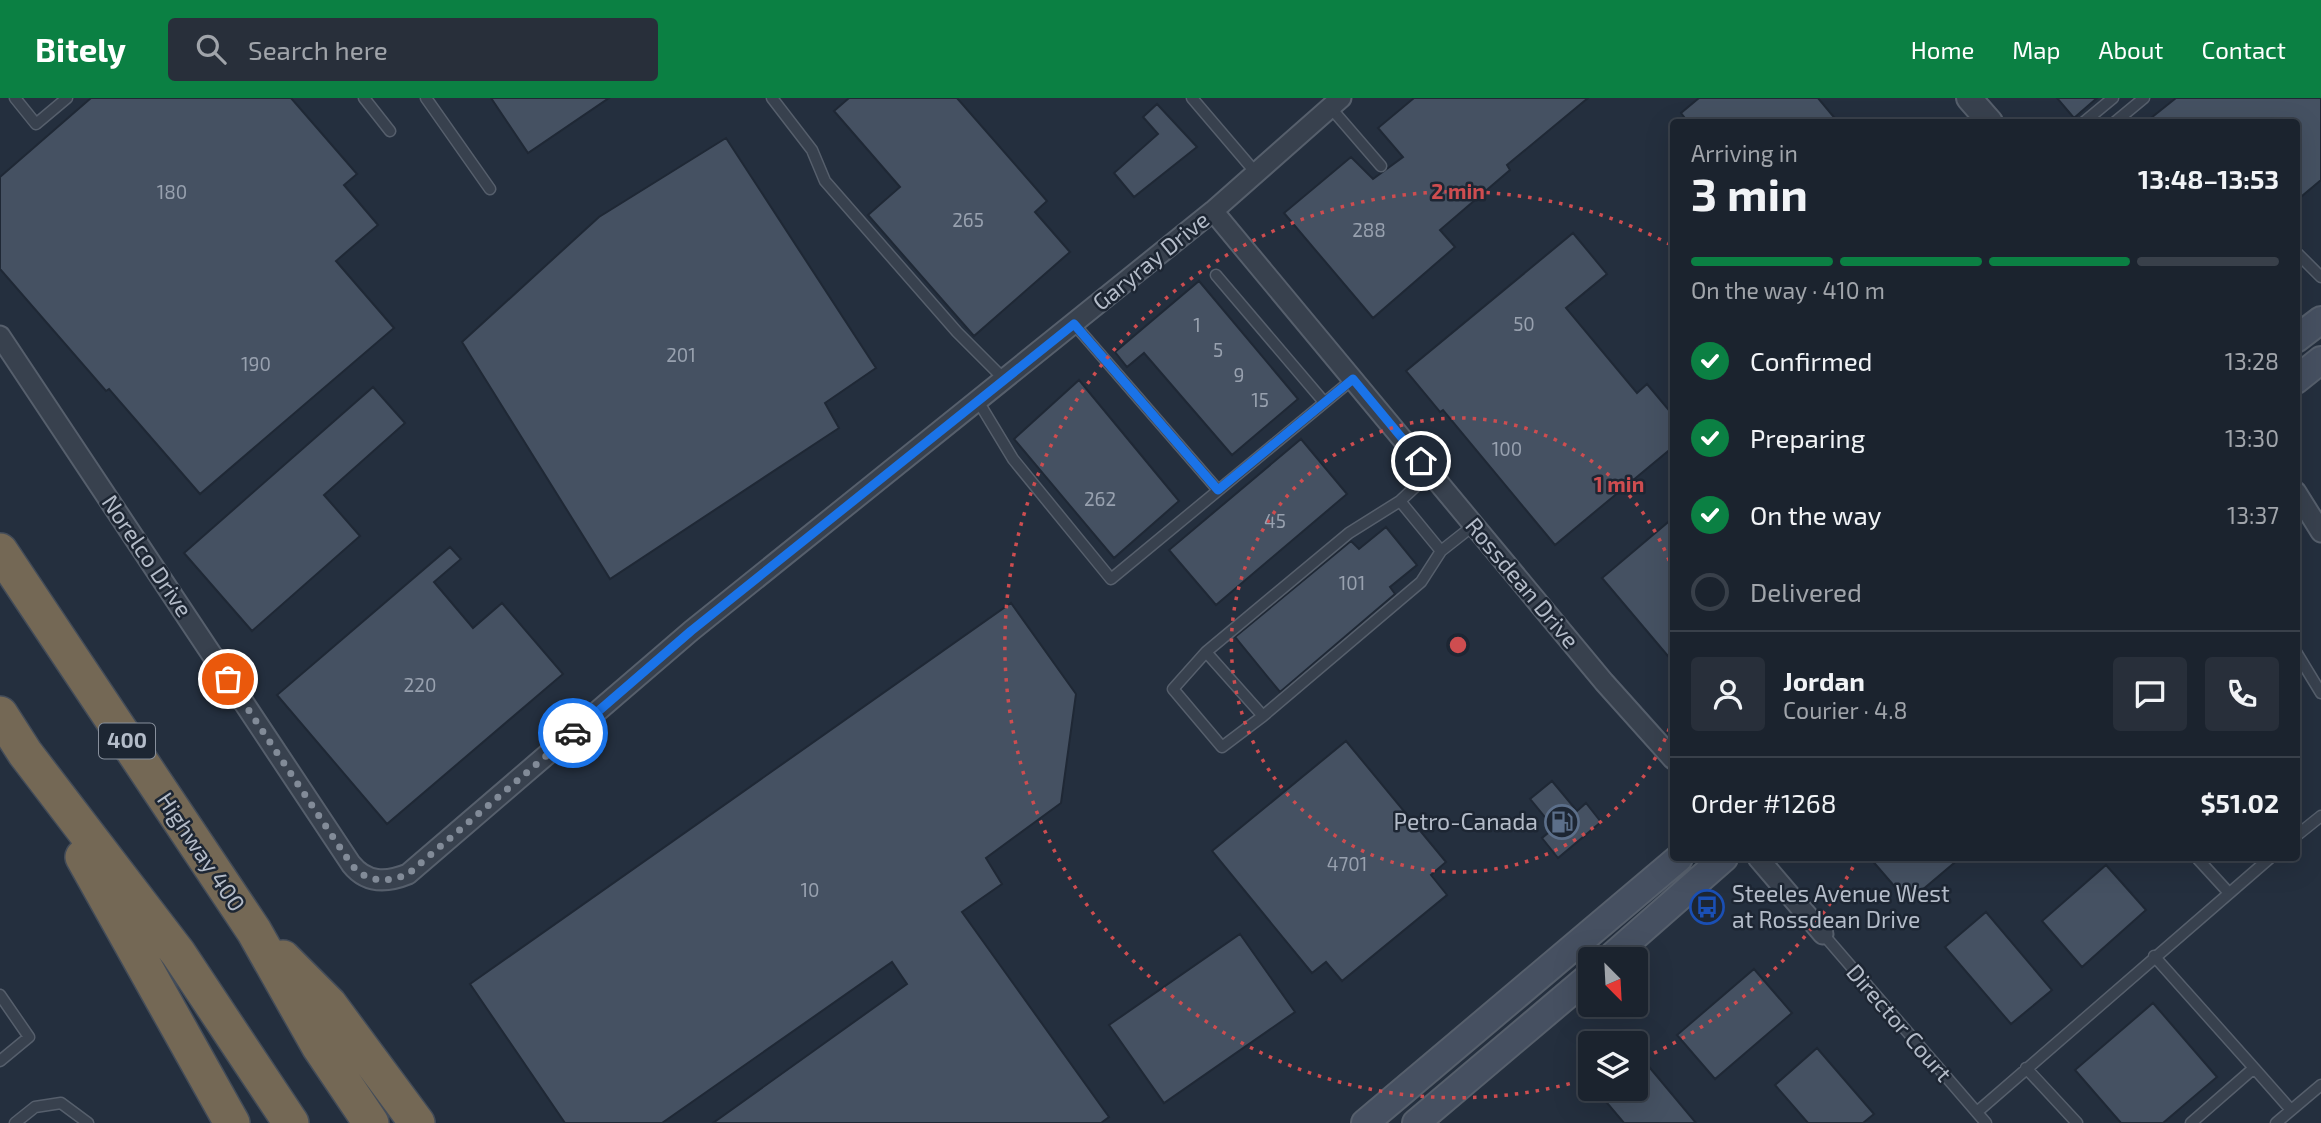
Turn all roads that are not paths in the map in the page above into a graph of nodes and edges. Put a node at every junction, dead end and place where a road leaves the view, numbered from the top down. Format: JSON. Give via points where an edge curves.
{"nodes":[{"id":1,"x":15,"y":98,"type":"edge"},
{"id":2,"x":66,"y":98,"type":"edge"},
{"id":3,"x":364,"y":98,"type":"edge"},
{"id":4,"x":426,"y":98,"type":"edge"},
{"id":5,"x":772,"y":98,"type":"edge"},
{"id":6,"x":1192,"y":98,"type":"edge"},
{"id":7,"x":1969,"y":98,"type":"edge"},
{"id":8,"x":2113,"y":98,"type":"edge"},
{"id":9,"x":2144,"y":98,"type":"edge"},
{"id":10,"x":1338,"y":100,"type":"edge"},
{"id":11,"x":1987,"y":119,"type":"edge"},
{"id":12,"x":2088,"y":119,"type":"edge"},
{"id":13,"x":2119,"y":119,"type":"edge"},
{"id":14,"x":390,"y":131,"type":"dead end"},
{"id":15,"x":1381,"y":166,"type":"dead end"},
{"id":16,"x":1256,"y":173,"type":"junction"},
{"id":17,"x":490,"y":189,"type":"dead end"},
{"id":18,"x":1213,"y":211,"type":"junction"},
{"id":19,"x":2300,"y":256,"type":"edge"},
{"id":20,"x":1216,"y":275,"type":"dead end"},
{"id":21,"x":2321,"y":276,"type":"edge"},
{"id":22,"x":2321,"y":320,"type":"edge"},
{"id":23,"x":1074,"y":324,"type":"junction"},
{"id":24,"x":0,"y":336,"type":"edge"},
{"id":25,"x":2300,"y":336,"type":"edge"},
{"id":26,"x":2321,"y":360,"type":"edge"},
{"id":27,"x":2300,"y":377,"type":"edge"},
{"id":28,"x":1353,"y":379,"type":"junction"},
{"id":29,"x":1005,"y":380,"type":"junction"},
{"id":30,"x":978,"y":401,"type":"junction"},
{"id":31,"x":1324,"y":402,"type":"junction"},
{"id":32,"x":1430,"y":472,"type":"junction"},
{"id":33,"x":1218,"y":490,"type":"junction"},
{"id":34,"x":2300,"y":498,"type":"edge"},
{"id":35,"x":1399,"y":501,"type":"junction"},
{"id":36,"x":1474,"y":524,"type":"junction"},
{"id":37,"x":2321,"y":532,"type":"edge"},
{"id":38,"x":0,"y":551,"type":"edge"},
{"id":39,"x":1441,"y":551,"type":"junction"},
{"id":40,"x":1206,"y":652,"type":"junction"},
{"id":41,"x":2300,"y":659,"type":"edge"},
{"id":42,"x":2321,"y":693,"type":"edge"},
{"id":43,"x":0,"y":714,"type":"edge"},
{"id":44,"x":1263,"y":716,"type":"junction"},
{"id":45,"x":25,"y":753,"type":"junction"},
{"id":46,"x":1670,"y":756,"type":"edge"},
{"id":47,"x":2321,"y":816,"type":"edge"},
{"id":48,"x":2300,"y":833,"type":"edge"},
{"id":49,"x":1675,"y":861,"type":"edge"},
{"id":50,"x":1721,"y":861,"type":"edge"},
{"id":51,"x":1761,"y":861,"type":"edge"},
{"id":52,"x":2200,"y":861,"type":"edge"},
{"id":53,"x":2266,"y":861,"type":"edge"},
{"id":54,"x":408,"y":874,"type":"joint"},
{"id":55,"x":2229,"y":893,"type":"junction"},
{"id":56,"x":254,"y":931,"type":"junction"},
{"id":57,"x":1823,"y":934,"type":"joint"},
{"id":58,"x":1623,"y":947,"type":"edge"},
{"id":59,"x":2154,"y":956,"type":"junction"},
{"id":60,"x":1578,"y":986,"type":"edge"},
{"id":61,"x":0,"y":995,"type":"edge"},
{"id":62,"x":0,"y":1061,"type":"edge"},
{"id":63,"x":2026,"y":1068,"type":"junction"},
{"id":64,"x":2254,"y":1068,"type":"junction"},
{"id":65,"x":2321,"y":1085,"type":"edge"},
{"id":66,"x":2291,"y":1111,"type":"junction"},
{"id":67,"x":1977,"y":1112,"type":"junction"},
{"id":68,"x":15,"y":1123,"type":"edge"},
{"id":69,"x":88,"y":1123,"type":"edge"},
{"id":70,"x":233,"y":1123,"type":"edge"},
{"id":71,"x":291,"y":1123,"type":"edge"},
{"id":72,"x":371,"y":1123,"type":"edge"},
{"id":73,"x":418,"y":1123,"type":"edge"},
{"id":74,"x":1365,"y":1123,"type":"edge"},
{"id":75,"x":1416,"y":1123,"type":"edge"},
{"id":76,"x":1986,"y":1123,"type":"edge"},
{"id":77,"x":2077,"y":1123,"type":"edge"},
{"id":78,"x":2191,"y":1123,"type":"edge"},
{"id":79,"x":2276,"y":1123,"type":"edge"}],
"edges":[{"from":1,"to":2,"type":"lane","via":[[36,124]]},
{"from":3,"to":14,"type":"lane"},
{"from":4,"to":17,"type":"lane"},
{"from":5,"to":29,"type":"lane","via":[[811,150],[825,181]]},
{"from":6,"to":16,"type":"lane"},
{"from":7,"to":11,"type":"street"},
{"from":8,"to":12,"type":"lane"},
{"from":9,"to":13,"type":"lane"},
{"from":10,"to":15,"type":"lane"},
{"from":10,"to":16,"type":"street","name":"Garyray Drive"},
{"from":16,"to":18,"type":"street","name":"Garyray Drive"},
{"from":18,"to":23,"type":"street","name":"Garyray Drive"},
{"from":18,"to":28,"type":"street","name":"Rossdean Drive"},
{"from":19,"to":21,"type":"lane"},
{"from":20,"to":31,"type":"lane"},
{"from":22,"to":25,"type":"main road"},
{"from":23,"to":29,"type":"street","name":"Garyray Drive"},
{"from":23,"to":33,"type":"lane"},
{"from":24,"to":54,"type":"street","name":"Norelco Drive","via":[[351,864],[358,873],[377,881]]},
{"from":26,"to":27,"type":"main road"},
{"from":28,"to":31,"type":"lane"},
{"from":28,"to":32,"type":"street","name":"Rossdean Drive"},
{"from":29,"to":30,"type":"street","name":"Garyray Drive"},
{"from":30,"to":33,"type":"lane","via":[[1013,459],[1111,579]]},
{"from":30,"to":54,"type":"street","name":"Garyray Drive","via":[[691,631]]},
{"from":31,"to":33,"type":"lane"},
{"from":32,"to":35,"type":"lane"},
{"from":32,"to":36,"type":"street","name":"Rossdean Drive"},
{"from":34,"to":37,"type":"street"},
{"from":35,"to":39,"type":"lane"},
{"from":35,"to":40,"type":"lane","via":[[1349,533]]},
{"from":36,"to":39,"type":"lane"},
{"from":36,"to":46,"type":"street","name":"Rossdean Drive"},
{"from":38,"to":56,"type":"highway","name":"Highway 400","number":"400"},
{"from":39,"to":44,"type":"lane","via":[[1421,582]]},
{"from":40,"to":44,"type":"lane"},
{"from":40,"to":44,"type":"lane","via":[[1173,689],[1222,747]]},
{"from":41,"to":42,"type":"lane"},
{"from":43,"to":45,"type":"highway"},
{"from":45,"to":70,"type":"highway"},
{"from":45,"to":71,"type":"highway","via":[[178,953]]},
{"from":47,"to":48,"type":"lane"},
{"from":49,"to":74,"type":"main road"},
{"from":50,"to":58,"type":"main road"},
{"from":51,"to":57,"type":"street","name":"Director Court"},
{"from":52,"to":55,"type":"lane"},
{"from":53,"to":55,"type":"lane"},
{"from":55,"to":59,"type":"lane"},
{"from":56,"to":72,"type":"highway","name":"Highway 400","number":"400","via":[[319,1046]]},
{"from":56,"to":73,"type":"highway","via":[[330,1004]]},
{"from":57,"to":67,"type":"lane","name":"Director Court"},
{"from":59,"to":63,"type":"lane"},
{"from":59,"to":64,"type":"lane"},
{"from":60,"to":75,"type":"main road"},
{"from":61,"to":62,"type":"lane","via":[[29,1037]]},
{"from":63,"to":67,"type":"lane"},
{"from":63,"to":77,"type":"lane"},
{"from":64,"to":66,"type":"lane"},
{"from":64,"to":78,"type":"lane"},
{"from":65,"to":66,"type":"lane"},
{"from":66,"to":79,"type":"lane"},
{"from":67,"to":76,"type":"lane","name":"Director Court"},
{"from":68,"to":69,"type":"lane","via":[[35,1107],[61,1103]]}]}
